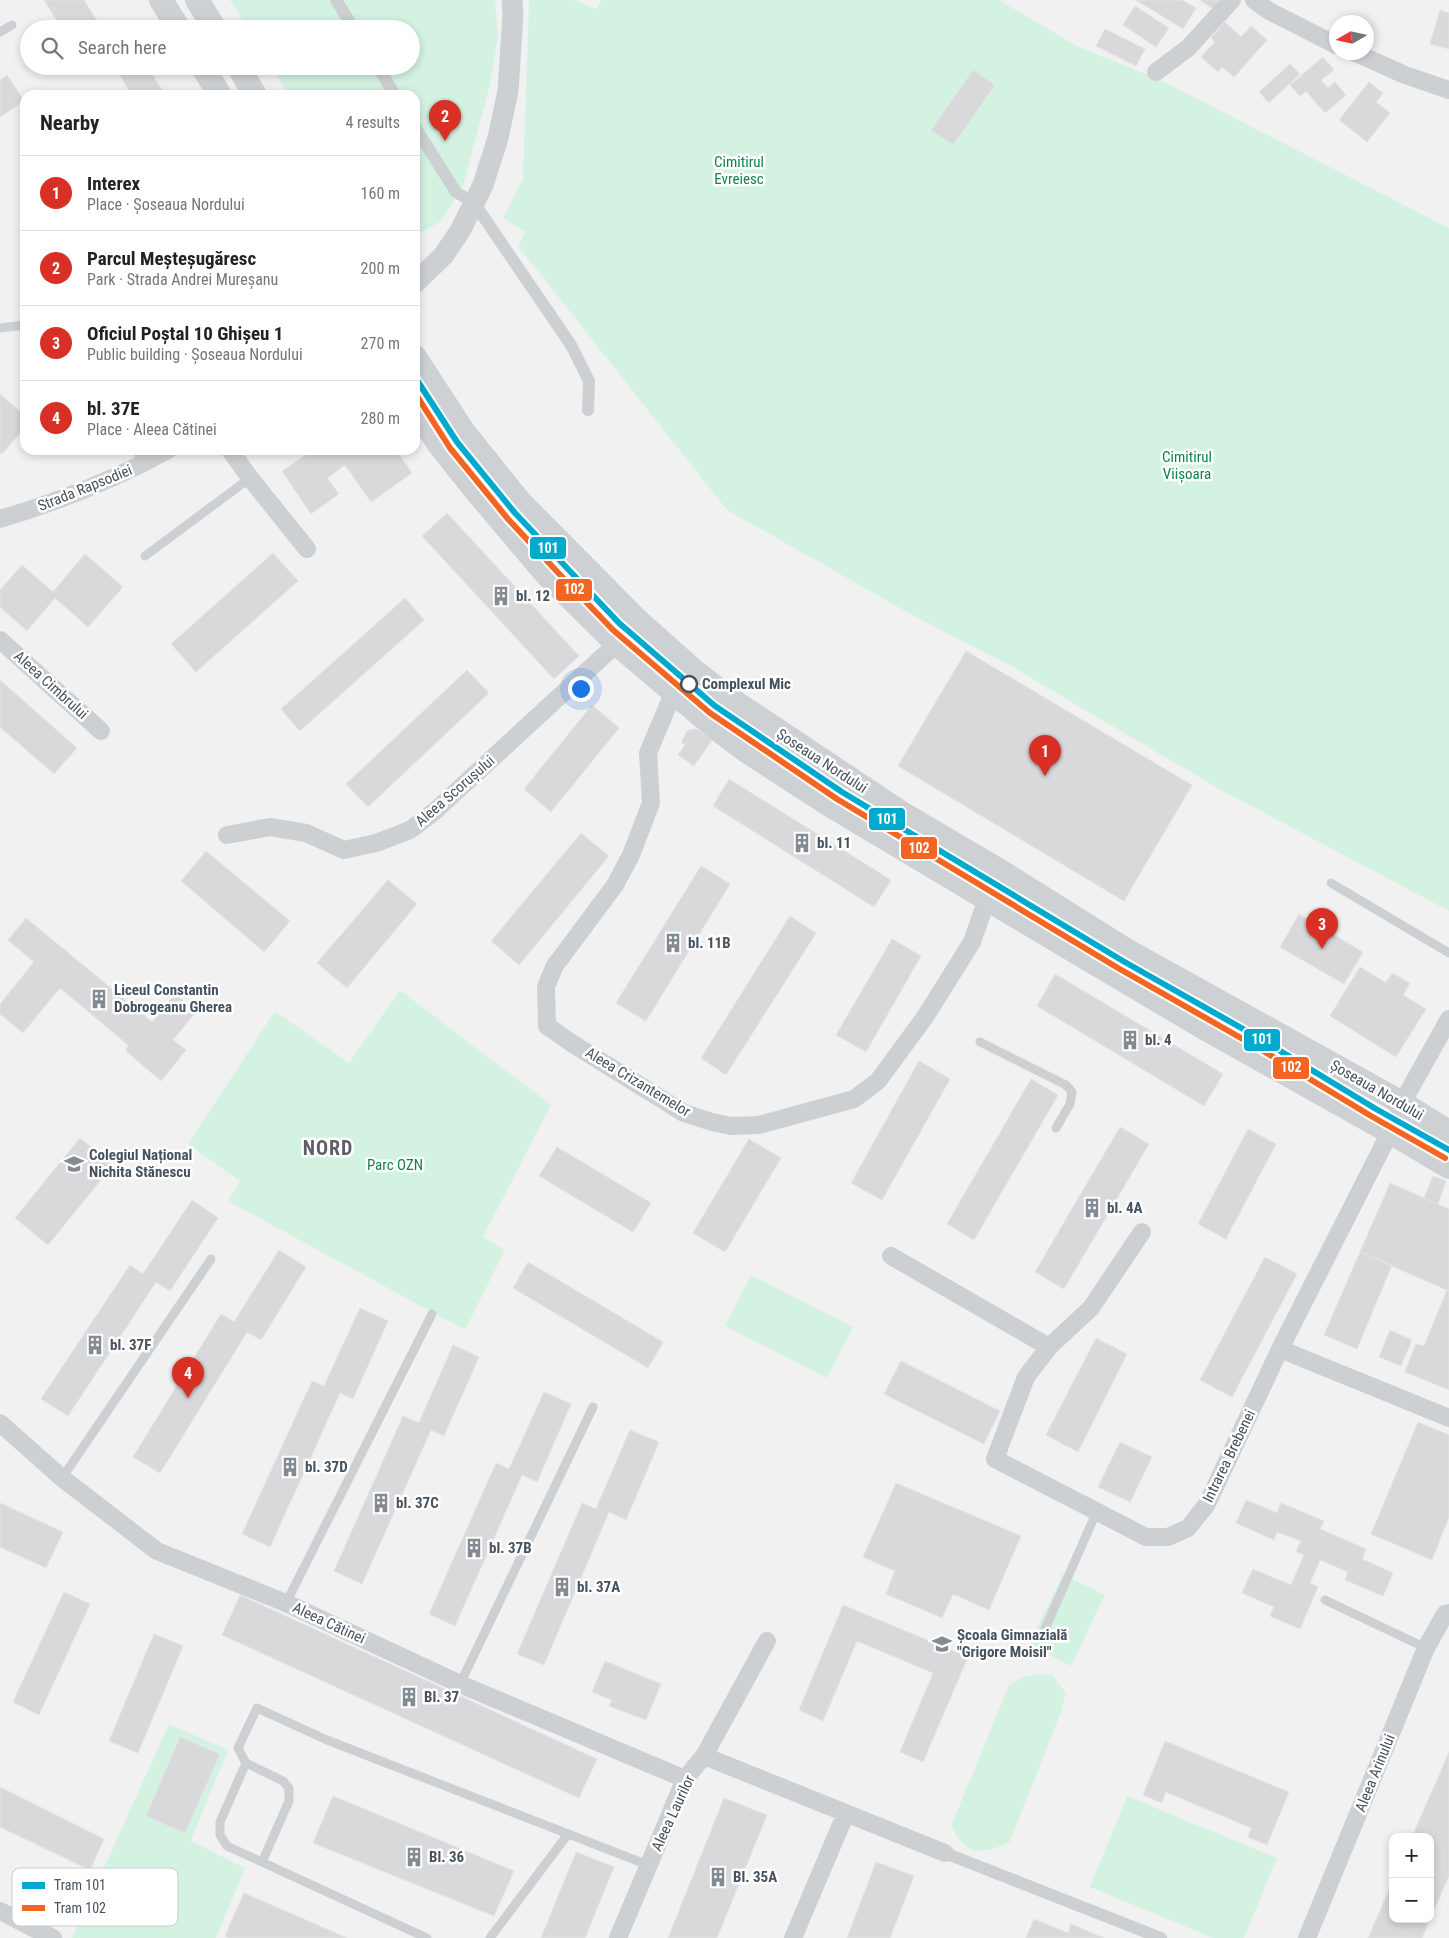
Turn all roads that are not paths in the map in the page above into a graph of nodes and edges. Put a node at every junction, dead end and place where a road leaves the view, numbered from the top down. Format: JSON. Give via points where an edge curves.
{"nodes":[{"id":1,"x":161,"y":0,"type":"edge"},
{"id":2,"x":197,"y":0,"type":"edge"},
{"id":3,"x":336,"y":0,"type":"edge"},
{"id":4,"x":512,"y":0,"type":"edge"},
{"id":5,"x":1232,"y":0,"type":"edge"},
{"id":6,"x":1254,"y":0,"type":"edge"},
{"id":7,"x":173,"y":20,"type":"edge"},
{"id":8,"x":209,"y":20,"type":"edge"},
{"id":9,"x":348,"y":20,"type":"edge"},
{"id":10,"x":12,"y":25,"type":"dead end"},
{"id":11,"x":0,"y":32,"type":"edge"},
{"id":12,"x":1329,"y":41,"type":"edge"},
{"id":13,"x":1373,"y":60,"type":"edge"},
{"id":14,"x":1156,"y":72,"type":"dead end"},
{"id":15,"x":208,"y":75,"type":"edge"},
{"id":16,"x":243,"y":75,"type":"edge"},
{"id":17,"x":383,"y":75,"type":"edge"},
{"id":18,"x":217,"y":90,"type":"edge"},
{"id":19,"x":252,"y":90,"type":"edge"},
{"id":20,"x":392,"y":90,"type":"edge"},
{"id":21,"x":1449,"y":90,"type":"edge"},
{"id":22,"x":420,"y":135,"type":"edge"},
{"id":23,"x":474,"y":203,"type":"junction"},
{"id":24,"x":420,"y":279,"type":"edge"},
{"id":25,"x":20,"y":326,"type":"edge"},
{"id":26,"x":0,"y":328,"type":"edge"},
{"id":27,"x":420,"y":365,"type":"edge"},
{"id":28,"x":588,"y":410,"type":"dead end"},
{"id":29,"x":420,"y":416,"type":"edge"},
{"id":30,"x":234,"y":455,"type":"edge"},
{"id":31,"x":140,"y":457,"type":"edge"},
{"id":32,"x":250,"y":478,"type":"junction"},
{"id":33,"x":0,"y":519,"type":"edge"},
{"id":34,"x":307,"y":549,"type":"dead end"},
{"id":35,"x":145,"y":556,"type":"dead end"},
{"id":36,"x":637,"y":620,"type":"junction"},
{"id":37,"x":0,"y":640,"type":"edge"},
{"id":38,"x":617,"y":644,"type":"junction"},
{"id":39,"x":675,"y":694,"type":"junction"},
{"id":40,"x":101,"y":731,"type":"dead end"},
{"id":41,"x":227,"y":835,"type":"dead end"},
{"id":42,"x":1002,"y":872,"type":"junction"},
{"id":43,"x":1331,"y":883,"type":"dead end"},
{"id":44,"x":987,"y":899,"type":"junction"},
{"id":45,"x":1449,"y":953,"type":"edge"},
{"id":46,"x":1449,"y":1019,"type":"edge"},
{"id":47,"x":980,"y":1042,"type":"dead end"},
{"id":48,"x":1402,"y":1103,"type":"junction"},
{"id":49,"x":1056,"y":1128,"type":"dead end"},
{"id":50,"x":1390,"y":1132,"type":"junction"},
{"id":51,"x":1449,"y":1132,"type":"edge"},
{"id":52,"x":1449,"y":1167,"type":"edge"},
{"id":53,"x":1142,"y":1232,"type":"dead end"},
{"id":54,"x":891,"y":1256,"type":"dead end"},
{"id":55,"x":211,"y":1259,"type":"dead end"},
{"id":56,"x":432,"y":1314,"type":"dead end"},
{"id":57,"x":1049,"y":1347,"type":"junction"},
{"id":58,"x":1280,"y":1349,"type":"junction"},
{"id":59,"x":593,"y":1407,"type":"dead end"},
{"id":60,"x":1449,"y":1418,"type":"edge"},
{"id":61,"x":0,"y":1423,"type":"edge"},
{"id":62,"x":62,"y":1478,"type":"junction"},
{"id":63,"x":1097,"y":1511,"type":"junction"},
{"id":64,"x":1325,"y":1600,"type":"dead end"},
{"id":65,"x":286,"y":1603,"type":"junction"},
{"id":66,"x":1449,"y":1614,"type":"edge"},
{"id":67,"x":1044,"y":1631,"type":"dead end"},
{"id":68,"x":767,"y":1641,"type":"dead end"},
{"id":69,"x":1426,"y":1648,"type":"junction"},
{"id":70,"x":460,"y":1684,"type":"junction"},
{"id":71,"x":704,"y":1756,"type":"junction"},
{"id":72,"x":246,"y":1762,"type":"junction"},
{"id":73,"x":685,"y":1780,"type":"junction"},
{"id":74,"x":846,"y":1814,"type":"junction"},
{"id":75,"x":568,"y":1834,"type":"junction"},
{"id":76,"x":945,"y":1853,"type":"joint"},
{"id":77,"x":262,"y":1862,"type":"junction"},
{"id":78,"x":648,"y":1865,"type":"junction"},
{"id":79,"x":0,"y":1911,"type":"edge"},
{"id":80,"x":12,"y":1917,"type":"edge"},
{"id":81,"x":29,"y":1926,"type":"edge"},
{"id":82,"x":53,"y":1938,"type":"edge"},
{"id":83,"x":427,"y":1938,"type":"edge"},
{"id":84,"x":490,"y":1938,"type":"edge"},
{"id":85,"x":618,"y":1938,"type":"edge"},
{"id":86,"x":793,"y":1938,"type":"edge"},
{"id":87,"x":1161,"y":1938,"type":"edge"},
{"id":88,"x":1307,"y":1938,"type":"edge"}],
"edges":[{"from":1,"to":7,"type":"main road"},
{"from":2,"to":8,"type":"main road"},
{"from":3,"to":9,"type":"street"},
{"from":4,"to":23,"type":"street","via":[[508,91],[498,138]]},
{"from":5,"to":14,"type":"street","via":[[1188,48]]},
{"from":6,"to":12,"type":"street"},
{"from":10,"to":11,"type":"lane"},
{"from":13,"to":21,"type":"street"},
{"from":15,"to":18,"type":"main road"},
{"from":16,"to":19,"type":"main road"},
{"from":17,"to":20,"type":"street"},
{"from":22,"to":23,"type":"street","via":[[456,192]]},
{"from":23,"to":24,"type":"street","via":[[443,256]]},
{"from":23,"to":28,"type":"street","via":[[571,345],[589,381]]},
{"from":25,"to":26,"type":"lane"},
{"from":27,"to":36,"type":"main road","name":"Șoseaua Nordului","via":[[463,430],[520,502]]},
{"from":29,"to":38,"type":"main road","name":"Șoseaua Nordului","via":[[514,538]]},
{"from":30,"to":32,"type":"street"},
{"from":31,"to":33,"type":"street","name":"Strada Rapsodiei","via":[[31,510]]},
{"from":32,"to":34,"type":"street"},
{"from":32,"to":35,"type":"lane"},
{"from":36,"to":38,"type":"street","name":"Aleea Scorușului"},
{"from":36,"to":42,"type":"main road","name":"Șoseaua Nordului","via":[[729,698],[900,812]]},
{"from":37,"to":40,"type":"street","name":"Aleea Cimbrului"},
{"from":38,"to":39,"type":"main road","name":"Șoseaua Nordului"},
{"from":38,"to":41,"type":"street","name":"Aleea Scorușului","via":[[435,811],[410,830],[376,843],[344,850],[306,833],[270,827]]},
{"from":39,"to":44,"type":"main road","name":"Șoseaua Nordului","via":[[745,750]]},
{"from":39,"to":44,"type":"street","name":"Aleea Crizantemelor","via":[[668,703],[648,753],[651,803],[631,855],[615,885],[554,967],[546,987],[547,1026],[573,1044],[684,1113],[731,1126],[759,1125],[854,1099],[878,1081],[925,1016],[972,942]]},
{"from":42,"to":44,"type":"street","name":"Aleea Crizantemelor"},
{"from":42,"to":48,"type":"main road","name":"Șoseaua Nordului","via":[[1126,950]]},
{"from":43,"to":45,"type":"lane"},
{"from":44,"to":50,"type":"main road","name":"Șoseaua Nordului","via":[[1206,1030]]},
{"from":46,"to":48,"type":"street","name":"Intrarea Brebenei"},
{"from":47,"to":49,"type":"lane","via":[[1072,1092],[1070,1104]]},
{"from":48,"to":50,"type":"street","name":"Intrarea Brebenei"},
{"from":48,"to":51,"type":"main road","name":"Șoseaua Nordului"},
{"from":50,"to":52,"type":"main road","name":"Șoseaua Nordului"},
{"from":50,"to":58,"type":"street","name":"Intrarea Brebenei"},
{"from":53,"to":57,"type":"street","via":[[1091,1308]]},
{"from":54,"to":57,"type":"street"},
{"from":55,"to":62,"type":"lane"},
{"from":56,"to":65,"type":"lane"},
{"from":57,"to":63,"type":"street","name":"Intrarea Brebenei","via":[[1026,1377],[995,1460]]},
{"from":58,"to":60,"type":"street"},
{"from":58,"to":63,"type":"street","name":"Intrarea Brebenei","via":[[1207,1504],[1188,1528],[1168,1537],[1146,1536]]},
{"from":59,"to":70,"type":"lane"},
{"from":61,"to":62,"type":"street","name":"Aleea Cătinei"},
{"from":62,"to":65,"type":"street","name":"Aleea Cătinei","via":[[157,1551]]},
{"from":63,"to":67,"type":"lane"},
{"from":64,"to":69,"type":"lane"},
{"from":65,"to":70,"type":"street","name":"Aleea Cătinei"},
{"from":66,"to":69,"type":"street","name":"Aleea Arinului","via":[[1445,1614]]},
{"from":68,"to":71,"type":"street","name":"Aleea Laurilor"},
{"from":69,"to":88,"type":"street","name":"Aleea Arinului"},
{"from":70,"to":73,"type":"street","name":"Aleea Cătinei"},
{"from":71,"to":73,"type":"street","name":"Aleea Laurilor"},
{"from":71,"to":74,"type":"street"},
{"from":72,"to":75,"type":"lane","via":[[238,1748],[257,1708],[327,1740]]},
{"from":72,"to":77,"type":"lane","via":[[220,1822],[220,1836],[227,1846]]},
{"from":72,"to":77,"type":"lane","via":[[283,1781],[289,1788],[289,1801]]},
{"from":73,"to":78,"type":"street","name":"Aleea Laurilor"},
{"from":74,"to":76,"type":"street"},
{"from":74,"to":86,"type":"street"},
{"from":75,"to":78,"type":"lane"},
{"from":75,"to":84,"type":"lane"},
{"from":76,"to":87,"type":"street"},
{"from":77,"to":83,"type":"lane"},
{"from":78,"to":85,"type":"street","name":"Aleea Laurilor"},
{"from":79,"to":80,"type":"street"},
{"from":81,"to":82,"type":"street"}]}
